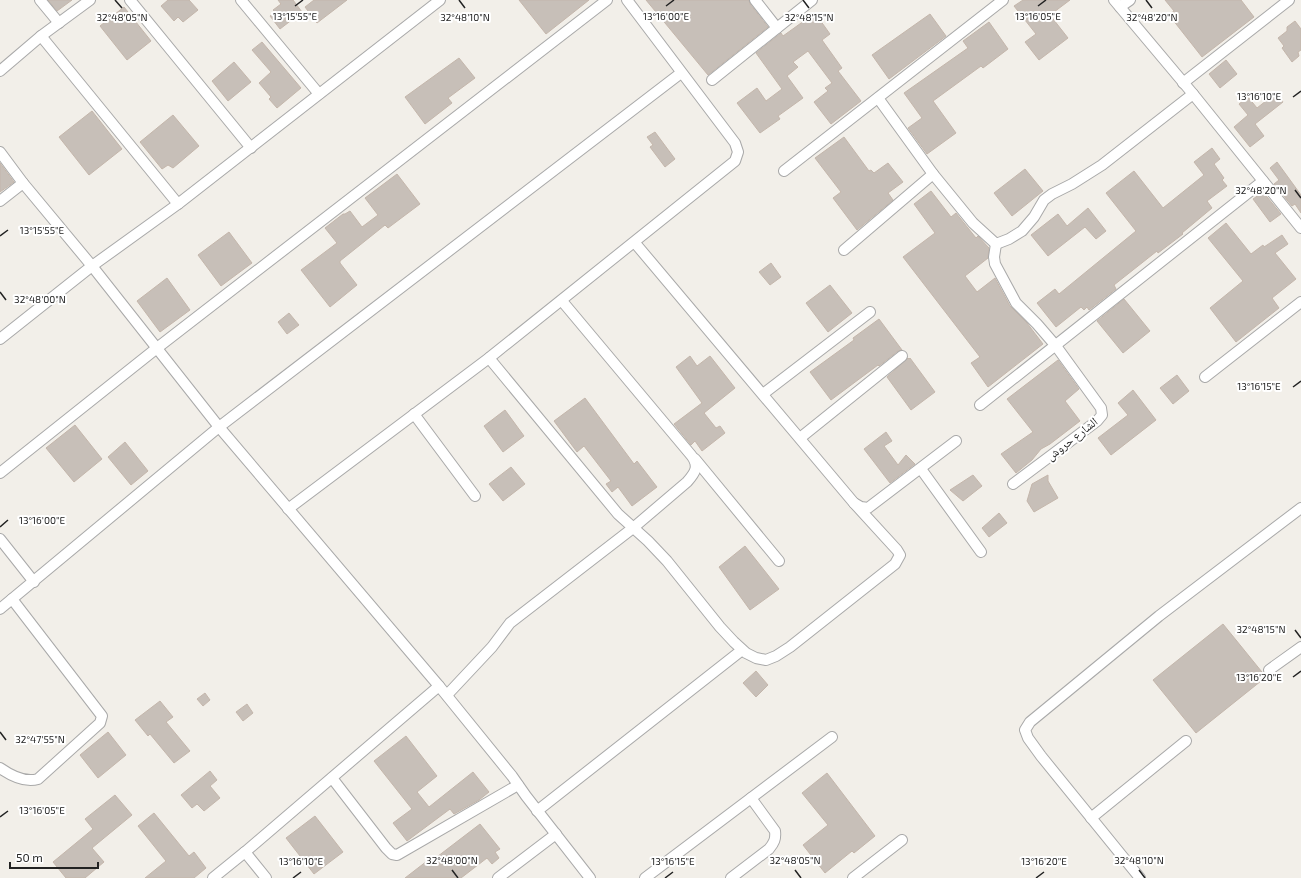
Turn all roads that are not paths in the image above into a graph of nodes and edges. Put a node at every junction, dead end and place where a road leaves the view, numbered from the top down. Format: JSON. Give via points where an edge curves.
{"nodes":[{"id":1,"x":40,"y":0,"type":"edge"},
{"id":2,"x":90,"y":0,"type":"edge"},
{"id":3,"x":130,"y":0,"type":"edge"},
{"id":4,"x":241,"y":0,"type":"edge"},
{"id":5,"x":440,"y":0,"type":"edge"},
{"id":6,"x":608,"y":0,"type":"edge"},
{"id":7,"x":627,"y":0,"type":"edge"},
{"id":8,"x":755,"y":0,"type":"edge"},
{"id":9,"x":812,"y":0,"type":"edge"},
{"id":10,"x":1003,"y":0,"type":"edge"},
{"id":11,"x":1130,"y":0,"type":"edge"},
{"id":12,"x":1289,"y":0,"type":"edge"},
{"id":13,"x":1117,"y":4,"type":"edge"},
{"id":14,"x":59,"y":23,"type":"junction"},
{"id":15,"x":777,"y":28,"type":"junction"},
{"id":16,"x":42,"y":36,"type":"junction"},
{"id":17,"x":0,"y":71,"type":"edge"},
{"id":18,"x":681,"y":73,"type":"junction"},
{"id":19,"x":712,"y":80,"type":"dead end"},
{"id":20,"x":1183,"y":83,"type":"junction"},
{"id":21,"x":319,"y":94,"type":"junction"},
{"id":22,"x":1193,"y":94,"type":"junction"},
{"id":23,"x":878,"y":98,"type":"junction"},
{"id":24,"x":251,"y":148,"type":"junction"},
{"id":25,"x":0,"y":152,"type":"edge"},
{"id":26,"x":784,"y":170,"type":"dead end"},
{"id":27,"x":933,"y":174,"type":"junction"},
{"id":28,"x":1263,"y":181,"type":"junction"},
{"id":29,"x":23,"y":183,"type":"junction"},
{"id":30,"x":0,"y":201,"type":"edge"},
{"id":31,"x":178,"y":204,"type":"junction"},
{"id":32,"x":1301,"y":228,"type":"edge"},
{"id":33,"x":635,"y":242,"type":"junction"},
{"id":34,"x":996,"y":244,"type":"junction"},
{"id":35,"x":844,"y":250,"type":"dead end"},
{"id":36,"x":92,"y":266,"type":"junction"},
{"id":37,"x":562,"y":301,"type":"junction"},
{"id":38,"x":1301,"y":302,"type":"edge"},
{"id":39,"x":870,"y":312,"type":"dead end"},
{"id":40,"x":0,"y":339,"type":"edge"},
{"id":41,"x":1056,"y":346,"type":"junction"},
{"id":42,"x":157,"y":348,"type":"junction"},
{"id":43,"x":902,"y":356,"type":"dead end"},
{"id":44,"x":489,"y":358,"type":"junction"},
{"id":45,"x":1205,"y":377,"type":"dead end"},
{"id":46,"x":763,"y":394,"type":"junction"},
{"id":47,"x":980,"y":405,"type":"dead end"},
{"id":48,"x":414,"y":414,"type":"junction"},
{"id":49,"x":219,"y":427,"type":"junction"},
{"id":50,"x":800,"y":438,"type":"junction"},
{"id":51,"x":956,"y":441,"type":"dead end"},
{"id":52,"x":695,"y":459,"type":"junction"},
{"id":53,"x":921,"y":469,"type":"junction"},
{"id":54,"x":0,"y":473,"type":"edge"},
{"id":55,"x":1013,"y":484,"type":"dead end"},
{"id":56,"x":475,"y":496,"type":"dead end"},
{"id":57,"x":854,"y":503,"type":"junction"},
{"id":58,"x":1301,"y":508,"type":"edge"},
{"id":59,"x":288,"y":509,"type":"junction"},
{"id":60,"x":633,"y":528,"type":"junction"},
{"id":61,"x":0,"y":539,"type":"edge"},
{"id":62,"x":982,"y":552,"type":"dead end"},
{"id":63,"x":779,"y":561,"type":"dead end"},
{"id":64,"x":34,"y":582,"type":"junction"},
{"id":65,"x":12,"y":599,"type":"junction"},
{"id":66,"x":0,"y":609,"type":"edge"},
{"id":67,"x":1301,"y":647,"type":"edge"},
{"id":68,"x":742,"y":650,"type":"junction"},
{"id":69,"x":1269,"y":670,"type":"dead end"},
{"id":70,"x":440,"y":686,"type":"junction"},
{"id":71,"x":447,"y":696,"type":"junction"},
{"id":72,"x":832,"y":737,"type":"dead end"},
{"id":73,"x":1186,"y":741,"type":"dead end"},
{"id":74,"x":0,"y":768,"type":"edge"},
{"id":75,"x":332,"y":778,"type":"junction"},
{"id":76,"x":518,"y":785,"type":"junction"},
{"id":77,"x":751,"y":798,"type":"junction"},
{"id":78,"x":537,"y":810,"type":"junction"},
{"id":79,"x":1091,"y":818,"type":"junction"},
{"id":80,"x":556,"y":834,"type":"junction"},
{"id":81,"x":902,"y":840,"type":"dead end"},
{"id":82,"x":246,"y":852,"type":"junction"},
{"id":83,"x":213,"y":878,"type":"edge"},
{"id":84,"x":266,"y":878,"type":"edge"},
{"id":85,"x":498,"y":878,"type":"edge"},
{"id":86,"x":590,"y":878,"type":"edge"},
{"id":87,"x":645,"y":878,"type":"edge"},
{"id":88,"x":731,"y":878,"type":"edge"},
{"id":89,"x":853,"y":878,"type":"edge"},
{"id":90,"x":1140,"y":878,"type":"edge"}],
"edges":[{"from":1,"to":14,"type":"street"},
{"from":2,"to":14,"type":"street"},
{"from":3,"to":24,"type":"street"},
{"from":4,"to":21,"type":"street"},
{"from":5,"to":21,"type":"street"},
{"from":6,"to":42,"type":"street"},
{"from":7,"to":18,"type":"street"},
{"from":8,"to":15,"type":"street"},
{"from":9,"to":15,"type":"street"},
{"from":10,"to":23,"type":"street"},
{"from":11,"to":13,"type":"street"},
{"from":12,"to":20,"type":"street"},
{"from":13,"to":20,"type":"street"},
{"from":14,"to":16,"type":"street"},
{"from":15,"to":19,"type":"street"},
{"from":16,"to":17,"type":"street"},
{"from":16,"to":31,"type":"street"},
{"from":18,"to":33,"type":"street","via":[[735,143],[738,152],[736,161]]},
{"from":18,"to":49,"type":"street"},
{"from":20,"to":22,"type":"street"},
{"from":21,"to":24,"type":"street"},
{"from":22,"to":28,"type":"street"},
{"from":22,"to":34,"type":"street","via":[[1102,165],[1044,200],[1022,231]]},
{"from":23,"to":26,"type":"street"},
{"from":23,"to":27,"type":"street"},
{"from":24,"to":31,"type":"street"},
{"from":25,"to":29,"type":"street"},
{"from":27,"to":34,"type":"street","via":[[973,223]]},
{"from":27,"to":35,"type":"street"},
{"from":28,"to":32,"type":"street"},
{"from":28,"to":41,"type":"street"},
{"from":29,"to":30,"type":"street"},
{"from":29,"to":36,"type":"street"},
{"from":31,"to":36,"type":"street"},
{"from":33,"to":37,"type":"street"},
{"from":33,"to":46,"type":"street"},
{"from":34,"to":41,"type":"street","via":[[995,264],[1016,303]]},
{"from":36,"to":40,"type":"street"},
{"from":36,"to":42,"type":"street"},
{"from":37,"to":44,"type":"street"},
{"from":37,"to":52,"type":"street"},
{"from":38,"to":45,"type":"street"},
{"from":39,"to":46,"type":"street"},
{"from":41,"to":47,"type":"street"},
{"from":41,"to":55,"type":"street","name":"الشارع حروش","via":[[1101,408],[1102,415]]},
{"from":42,"to":49,"type":"street"},
{"from":42,"to":54,"type":"street"},
{"from":43,"to":50,"type":"street"},
{"from":44,"to":48,"type":"street"},
{"from":44,"to":60,"type":"street","via":[[618,514]]},
{"from":46,"to":50,"type":"street"},
{"from":48,"to":56,"type":"street"},
{"from":48,"to":59,"type":"street"},
{"from":49,"to":59,"type":"street"},
{"from":49,"to":64,"type":"street"},
{"from":50,"to":57,"type":"street"},
{"from":51,"to":53,"type":"street"},
{"from":52,"to":60,"type":"street","via":[[697,468],[694,475]]},
{"from":52,"to":63,"type":"street"},
{"from":53,"to":57,"type":"street","via":[[868,508]]},
{"from":53,"to":62,"type":"street"},
{"from":57,"to":68,"type":"street","via":[[898,550],[900,555],[895,564],[776,656],[766,660]]},
{"from":58,"to":79,"type":"street","via":[[1159,616],[1030,722],[1025,730],[1028,738]]},
{"from":59,"to":70,"type":"street"},
{"from":60,"to":68,"type":"street","via":[[667,561],[720,627]]},
{"from":60,"to":71,"type":"street","via":[[510,623],[492,647]]},
{"from":61,"to":64,"type":"street"},
{"from":64,"to":65,"type":"street"},
{"from":65,"to":66,"type":"street"},
{"from":65,"to":74,"type":"street","via":[[102,716],[100,723],[38,779],[23,780]]},
{"from":67,"to":69,"type":"street"},
{"from":68,"to":78,"type":"street"},
{"from":70,"to":71,"type":"street"},
{"from":70,"to":75,"type":"street"},
{"from":71,"to":76,"type":"street"},
{"from":72,"to":77,"type":"street"},
{"from":73,"to":79,"type":"street"},
{"from":75,"to":76,"type":"street","via":[[386,848],[397,855]]},
{"from":75,"to":82,"type":"street"},
{"from":76,"to":78,"type":"street"},
{"from":77,"to":87,"type":"street"},
{"from":77,"to":88,"type":"street","via":[[775,831],[776,838],[769,849]]},
{"from":78,"to":80,"type":"street"},
{"from":79,"to":90,"type":"street"},
{"from":80,"to":85,"type":"street"},
{"from":80,"to":86,"type":"street"},
{"from":81,"to":89,"type":"street"},
{"from":82,"to":83,"type":"street"},
{"from":82,"to":84,"type":"street"}]}
